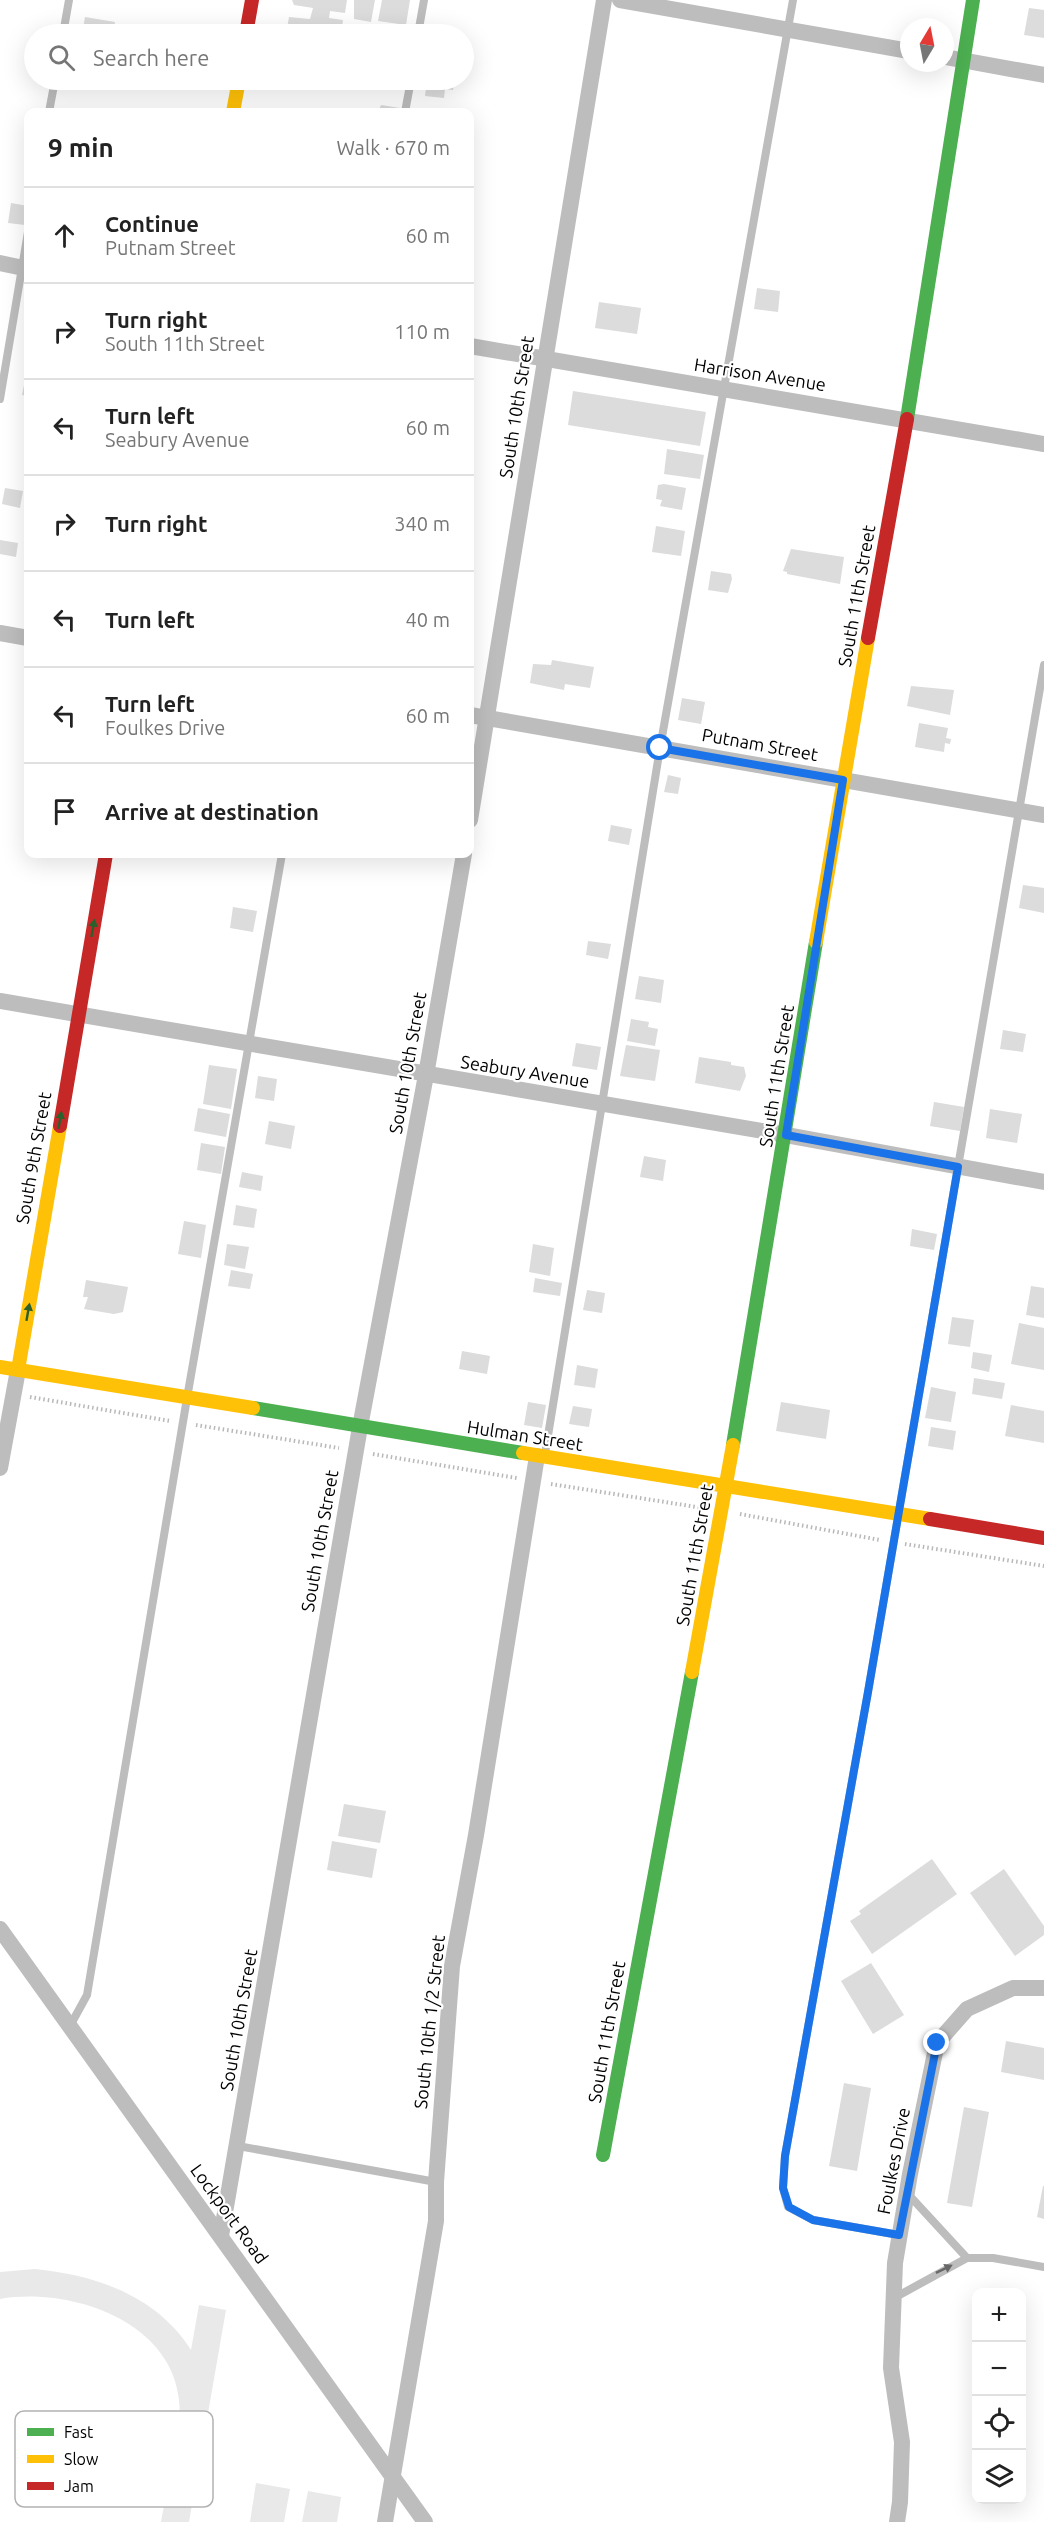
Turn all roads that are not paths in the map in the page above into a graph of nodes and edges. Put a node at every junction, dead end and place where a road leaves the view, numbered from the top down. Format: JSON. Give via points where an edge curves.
{"nodes":[{"id":1,"x":69,"y":0,"type":"edge"},
{"id":2,"x":252,"y":0,"type":"edge"},
{"id":3,"x":424,"y":0,"type":"edge"},
{"id":4,"x":604,"y":0,"type":"edge"},
{"id":5,"x":620,"y":0,"type":"edge"},
{"id":6,"x":793,"y":0,"type":"edge"},
{"id":7,"x":973,"y":0,"type":"edge"},
{"id":8,"x":65,"y":24,"type":"edge"},
{"id":9,"x":248,"y":24,"type":"edge"},
{"id":10,"x":420,"y":24,"type":"edge"},
{"id":11,"x":788,"y":30,"type":"junction"},
{"id":12,"x":900,"y":49,"type":"edge"},
{"id":13,"x":954,"y":58,"type":"edge"},
{"id":14,"x":963,"y":60,"type":"junction"},
{"id":15,"x":1044,"y":75,"type":"edge"},
{"id":16,"x":53,"y":90,"type":"edge"},
{"id":17,"x":237,"y":90,"type":"edge"},
{"id":18,"x":409,"y":90,"type":"edge"},
{"id":19,"x":50,"y":108,"type":"edge"},
{"id":20,"x":234,"y":108,"type":"edge"},
{"id":21,"x":406,"y":108,"type":"edge"},
{"id":22,"x":0,"y":263,"type":"edge"},
{"id":23,"x":24,"y":268,"type":"edge"},
{"id":24,"x":24,"y":278,"type":"edge"},
{"id":25,"x":474,"y":347,"type":"edge"},
{"id":26,"x":544,"y":359,"type":"junction"},
{"id":27,"x":724,"y":389,"type":"junction"},
{"id":28,"x":0,"y":399,"type":"edge"},
{"id":29,"x":907,"y":419,"type":"junction"},
{"id":30,"x":1044,"y":444,"type":"edge"},
{"id":31,"x":0,"y":633,"type":"edge"},
{"id":32,"x":24,"y":637,"type":"edge"},
{"id":33,"x":1044,"y":665,"type":"edge"},
{"id":34,"x":474,"y":716,"type":"edge"},
{"id":35,"x":487,"y":718,"type":"junction"},
{"id":36,"x":660,"y":748,"type":"junction"},
{"id":37,"x":843,"y":780,"type":"junction"},
{"id":38,"x":474,"y":796,"type":"edge"},
{"id":39,"x":1019,"y":810,"type":"junction"},
{"id":40,"x":1044,"y":814,"type":"edge"},
{"id":41,"x":105,"y":858,"type":"edge"},
{"id":42,"x":281,"y":858,"type":"edge"},
{"id":43,"x":463,"y":858,"type":"edge"},
{"id":44,"x":0,"y":1001,"type":"edge"},
{"id":45,"x":78,"y":1015,"type":"junction"},
{"id":46,"x":248,"y":1044,"type":"junction"},
{"id":47,"x":426,"y":1075,"type":"junction"},
{"id":48,"x":600,"y":1104,"type":"junction"},
{"id":49,"x":786,"y":1135,"type":"junction"},
{"id":50,"x":958,"y":1167,"type":"junction"},
{"id":51,"x":1044,"y":1182,"type":"edge"},
{"id":52,"x":0,"y":1367,"type":"edge"},
{"id":53,"x":18,"y":1370,"type":"junction"},
{"id":54,"x":187,"y":1398,"type":"junction"},
{"id":55,"x":360,"y":1427,"type":"junction"},
{"id":56,"x":541,"y":1456,"type":"junction"},
{"id":57,"x":0,"y":1468,"type":"edge"},
{"id":58,"x":726,"y":1487,"type":"junction"},
{"id":59,"x":897,"y":1515,"type":"junction"},
{"id":60,"x":1044,"y":1538,"type":"edge"},
{"id":61,"x":0,"y":1929,"type":"edge"},
{"id":62,"x":1044,"y":1988,"type":"edge"},
{"id":63,"x":70,"y":2026,"type":"junction"},
{"id":64,"x":238,"y":2146,"type":"junction"},
{"id":65,"x":603,"y":2155,"type":"dead end"},
{"id":66,"x":436,"y":2182,"type":"junction"},
{"id":67,"x":907,"y":2193,"type":"junction"},
{"id":68,"x":899,"y":2235,"type":"junction"},
{"id":69,"x":221,"y":2236,"type":"junction"},
{"id":70,"x":967,"y":2258,"type":"junction"},
{"id":71,"x":1044,"y":2267,"type":"edge"},
{"id":72,"x":894,"y":2298,"type":"junction"},
{"id":73,"x":392,"y":2477,"type":"junction"},
{"id":74,"x":385,"y":2522,"type":"edge"},
{"id":75,"x":425,"y":2522,"type":"edge"},
{"id":76,"x":897,"y":2522,"type":"edge"}],
"edges":[{"from":1,"to":8,"type":"lane"},
{"from":2,"to":9,"type":"street"},
{"from":3,"to":10,"type":"lane"},
{"from":4,"to":26,"type":"street","name":"South 10th Street"},
{"from":5,"to":11,"type":"street"},
{"from":6,"to":11,"type":"lane"},
{"from":7,"to":14,"type":"street","name":"South 11th Street"},
{"from":11,"to":12,"type":"street"},
{"from":11,"to":27,"type":"lane"},
{"from":13,"to":14,"type":"street"},
{"from":14,"to":15,"type":"street"},
{"from":14,"to":29,"type":"street","name":"South 11th Street"},
{"from":16,"to":19,"type":"lane"},
{"from":17,"to":20,"type":"street"},
{"from":18,"to":21,"type":"lane"},
{"from":22,"to":23,"type":"street"},
{"from":24,"to":28,"type":"lane"},
{"from":25,"to":26,"type":"street","name":"Harrison Avenue"},
{"from":26,"to":27,"type":"street","name":"Harrison Avenue"},
{"from":26,"to":35,"type":"street","name":"South 10th Street"},
{"from":27,"to":29,"type":"street","name":"Harrison Avenue"},
{"from":27,"to":36,"type":"lane"},
{"from":29,"to":30,"type":"street","name":"Harrison Avenue"},
{"from":29,"to":37,"type":"street","name":"South 11th Street"},
{"from":31,"to":32,"type":"street"},
{"from":33,"to":39,"type":"lane"},
{"from":34,"to":35,"type":"street","name":"Putnam Street"},
{"from":35,"to":36,"type":"street","name":"Putnam Street"},
{"from":35,"to":38,"type":"street","name":"South 10th Street"},
{"from":36,"to":37,"type":"street","name":"Putnam Street"},
{"from":36,"to":48,"type":"lane"},
{"from":37,"to":39,"type":"street","name":"Putnam Street"},
{"from":37,"to":49,"type":"street","name":"South 11th Street"},
{"from":39,"to":40,"type":"street","name":"Putnam Street"},
{"from":39,"to":50,"type":"lane"},
{"from":45,"to":41,"type":"street","name":"South 9th Street","one_way":true},
{"from":42,"to":46,"type":"lane"},
{"from":43,"to":47,"type":"street","name":"South 10th Street"},
{"from":44,"to":45,"type":"street","name":"Seabury Avenue"},
{"from":45,"to":46,"type":"street","name":"Seabury Avenue"},
{"from":53,"to":45,"type":"street","name":"South 9th Street","one_way":true},
{"from":46,"to":47,"type":"street","name":"Seabury Avenue"},
{"from":46,"to":54,"type":"lane"},
{"from":47,"to":48,"type":"street","name":"Seabury Avenue"},
{"from":47,"to":55,"type":"street","name":"South 10th Street"},
{"from":48,"to":49,"type":"street","name":"Seabury Avenue"},
{"from":48,"to":56,"type":"lane"},
{"from":49,"to":50,"type":"street","name":"Seabury Avenue"},
{"from":49,"to":58,"type":"street","name":"South 11th Street"},
{"from":50,"to":51,"type":"street","name":"Seabury Avenue"},
{"from":50,"to":59,"type":"lane"},
{"from":52,"to":53,"type":"street","name":"Hulman Street"},
{"from":53,"to":54,"type":"street","name":"Hulman Street"},
{"from":53,"to":57,"type":"street","name":"South 9th Street"},
{"from":54,"to":55,"type":"street","name":"Hulman Street"},
{"from":54,"to":63,"type":"lane","via":[[87,1995]]},
{"from":55,"to":56,"type":"street","name":"Hulman Street"},
{"from":55,"to":64,"type":"street","name":"South 10th Street"},
{"from":56,"to":58,"type":"street","name":"Hulman Street"},
{"from":56,"to":66,"type":"street","name":"South 10th 1/2 Street","via":[[452,1966]]},
{"from":58,"to":59,"type":"street","name":"Hulman Street"},
{"from":58,"to":65,"type":"street","name":"South 11th Street"},
{"from":59,"to":60,"type":"street","name":"Hulman Street"},
{"from":59,"to":68,"type":"lane","via":[[785,2156],[783,2188],[789,2207],[813,2220]]},
{"from":61,"to":63,"type":"street","name":"Lockport Road"},
{"from":62,"to":67,"type":"street","name":"Foulkes Drive","via":[[1013,1988],[967,2009],[937,2043]]},
{"from":63,"to":69,"type":"street","name":"Lockport Road"},
{"from":64,"to":66,"type":"lane"},
{"from":64,"to":69,"type":"street","name":"South 10th Street"},
{"from":66,"to":73,"type":"street","name":"South 10th 1/2 Street","via":[[436,2221]]},
{"from":67,"to":68,"type":"street","name":"Foulkes Drive"},
{"from":67,"to":70,"type":"lane"},
{"from":68,"to":72,"type":"street","name":"Foulkes Drive"},
{"from":69,"to":73,"type":"street","name":"Lockport Road"},
{"from":70,"to":71,"type":"lane","via":[[993,2258]]},
{"from":72,"to":70,"type":"lane","one_way":true},
{"from":72,"to":76,"type":"street","name":"Foulkes Drive","via":[[891,2368],[902,2442]]},
{"from":73,"to":74,"type":"street","name":"South 10th 1/2 Street"},
{"from":73,"to":75,"type":"street","name":"Lockport Road"}]}
